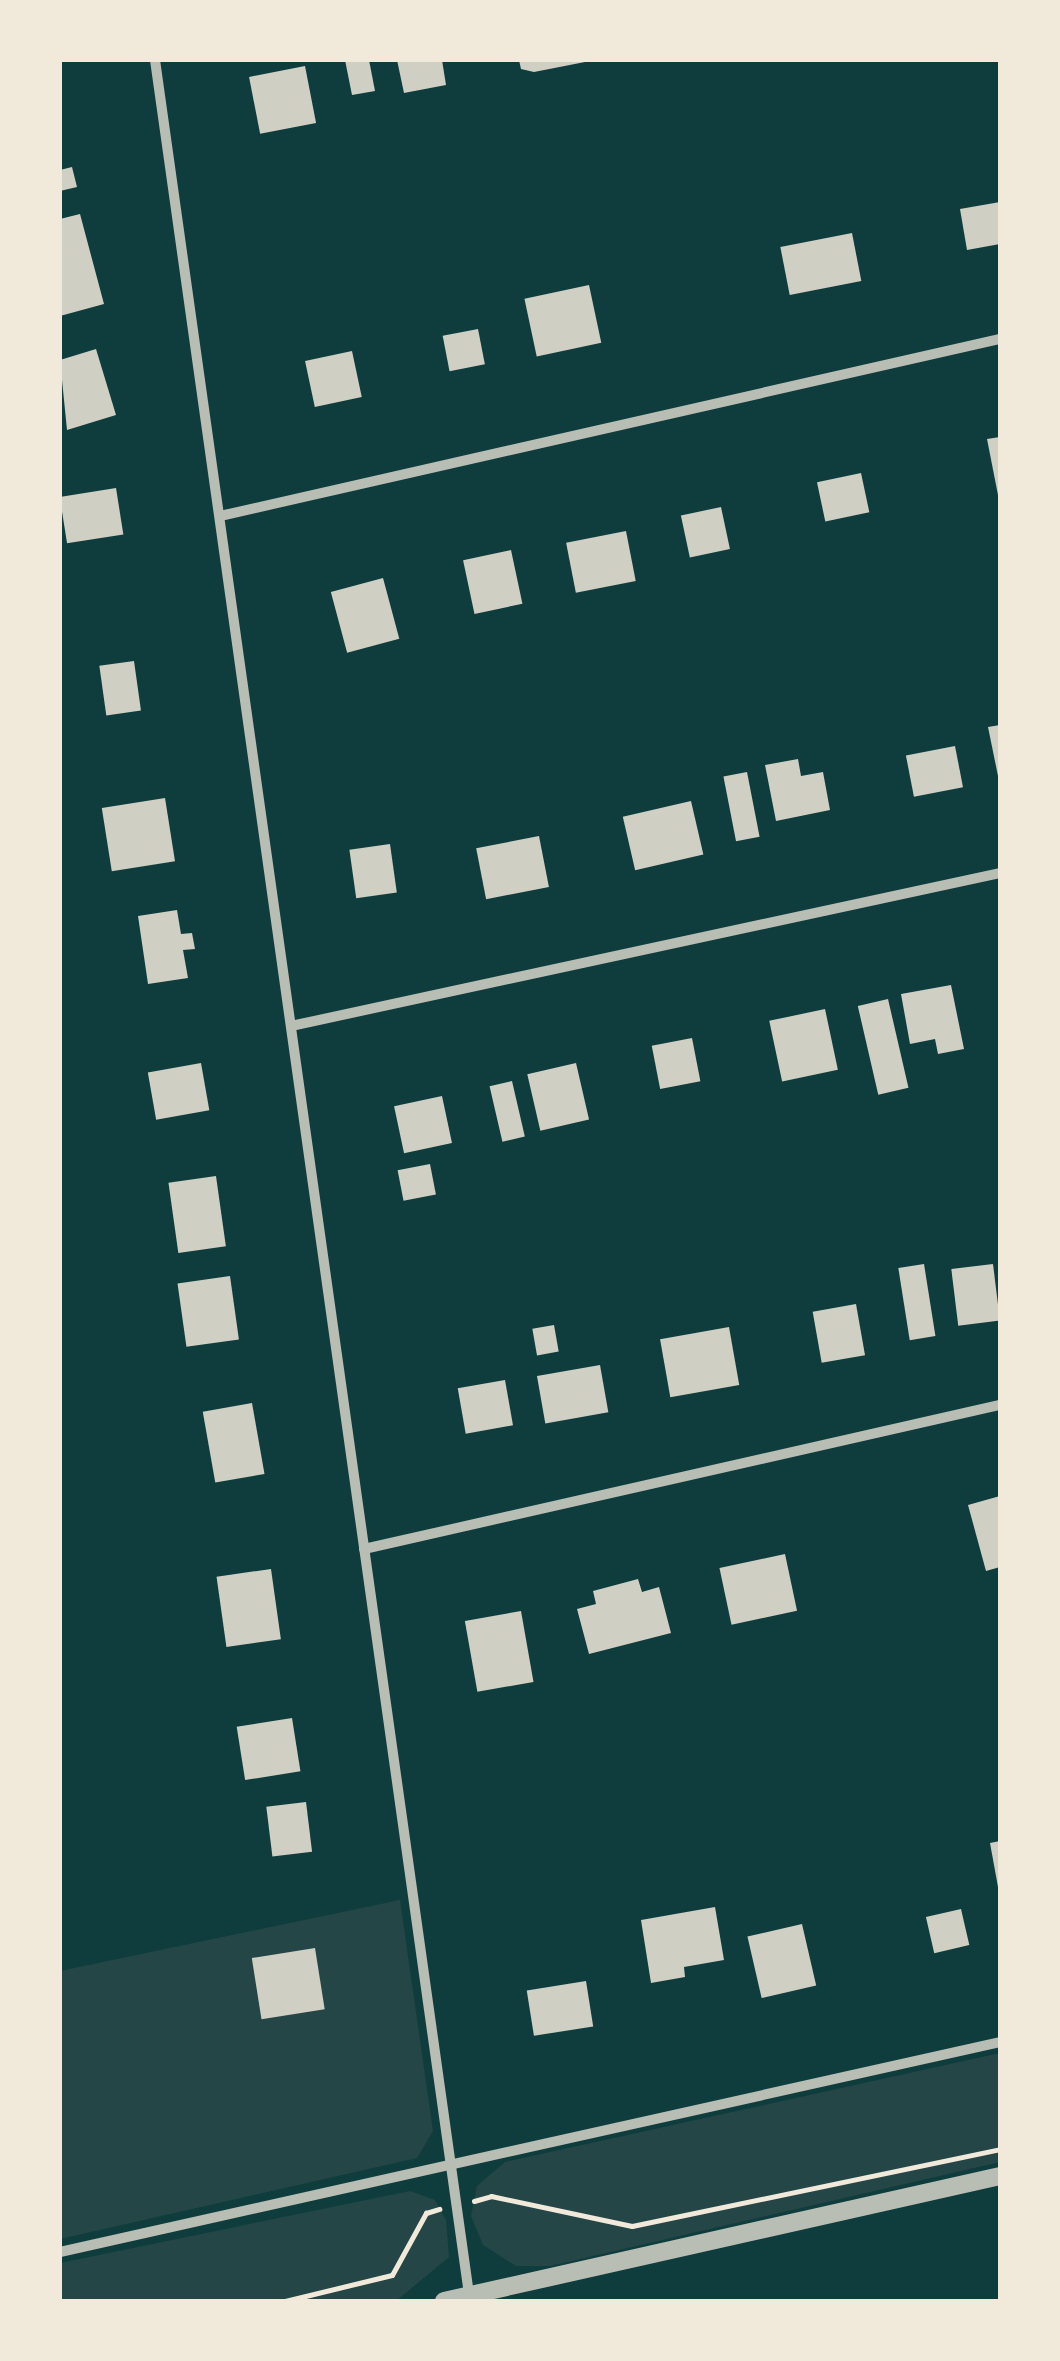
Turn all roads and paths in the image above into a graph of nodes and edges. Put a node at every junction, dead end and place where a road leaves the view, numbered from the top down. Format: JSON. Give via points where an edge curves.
{"nodes":[{"id":1,"x":155,"y":60,"type":"edge"},
{"id":2,"x":1000,"y":339,"type":"edge"},
{"id":3,"x":220,"y":516,"type":"junction"},
{"id":4,"x":1000,"y":872,"type":"edge"},
{"id":5,"x":291,"y":1026,"type":"junction"},
{"id":6,"x":1000,"y":1405,"type":"edge"},
{"id":7,"x":364,"y":1550,"type":"junction"},
{"id":8,"x":1000,"y":2042,"type":"edge"},
{"id":9,"x":1000,"y":2148,"type":"edge"},
{"id":10,"x":452,"y":2169,"type":"junction"},
{"id":11,"x":1000,"y":2176,"type":"edge"},
{"id":12,"x":458,"y":2204,"type":"dead end"},
{"id":13,"x":442,"y":2208,"type":"dead end"},
{"id":14,"x":60,"y":2252,"type":"edge"},
{"id":15,"x":465,"y":2298,"type":"edge"},
{"id":16,"x":285,"y":2301,"type":"edge"},
{"id":17,"x":444,"y":2301,"type":"edge"}],
"edges":[{"from":1,"to":3,"type":"street"},
{"from":2,"to":3,"type":"street"},
{"from":3,"to":5,"type":"street"},
{"from":4,"to":5,"type":"street"},
{"from":5,"to":7,"type":"street"},
{"from":6,"to":7,"type":"street"},
{"from":7,"to":10,"type":"street"},
{"from":8,"to":10,"type":"street"},
{"from":9,"to":12,"type":"path","via":[[632,2226],[492,2196]]},
{"from":10,"to":14,"type":"street"},
{"from":10,"to":15,"type":"street"},
{"from":11,"to":15,"type":"street"},
{"from":13,"to":16,"type":"path","via":[[426,2212],[392,2276]]},
{"from":15,"to":17,"type":"street"}]}
